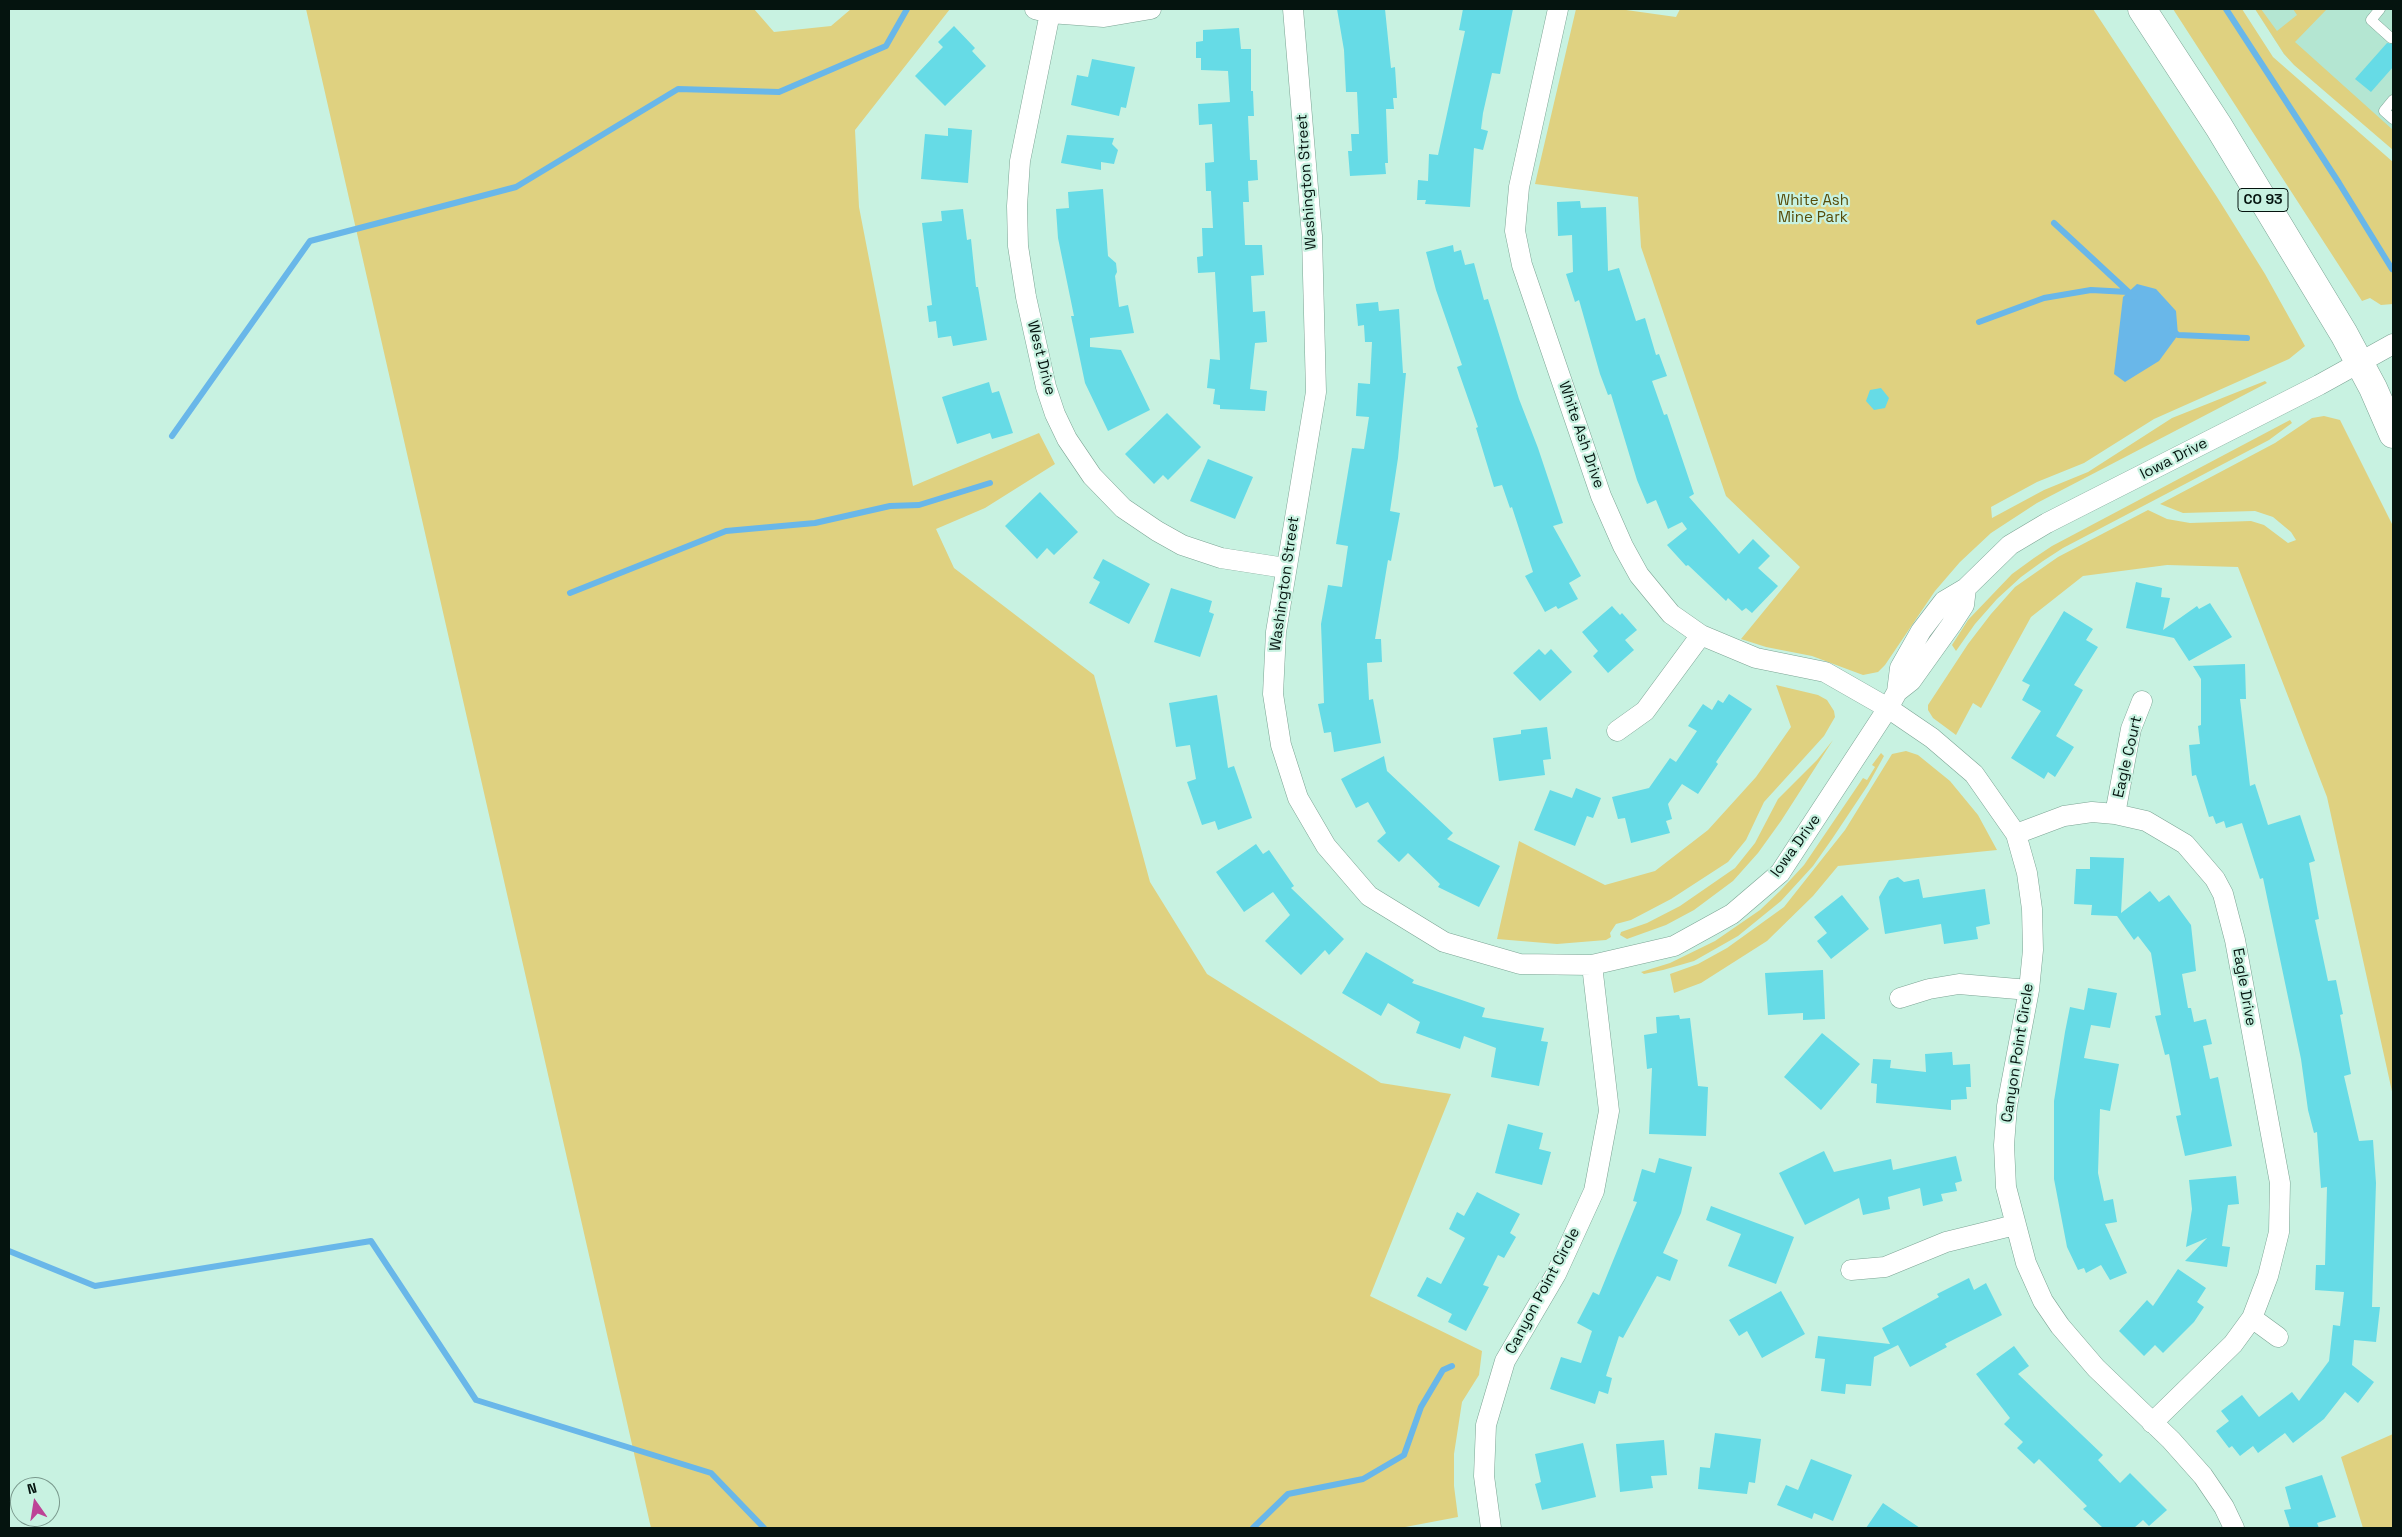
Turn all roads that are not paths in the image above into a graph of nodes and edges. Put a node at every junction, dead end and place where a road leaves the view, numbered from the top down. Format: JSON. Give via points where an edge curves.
{"nodes":[{"id":1,"x":1151,"y":9,"type":"edge"},
{"id":2,"x":1293,"y":9,"type":"edge"},
{"id":3,"x":1558,"y":9,"type":"edge"},
{"id":4,"x":2142,"y":9,"type":"edge"},
{"id":5,"x":2380,"y":9,"type":"edge"},
{"id":6,"x":1042,"y":11,"type":"edge"},
{"id":7,"x":2391,"y":38,"type":"dead end"},
{"id":8,"x":2393,"y":100,"type":"edge"},
{"id":9,"x":2393,"y":119,"type":"edge"},
{"id":10,"x":2393,"y":344,"type":"edge"},
{"id":11,"x":2358,"y":363,"type":"junction"},
{"id":12,"x":2393,"y":434,"type":"edge"},
{"id":13,"x":1285,"y":568,"type":"junction"},
{"id":14,"x":1701,"y":635,"type":"junction"},
{"id":15,"x":1893,"y":700,"type":"junction"},
{"id":16,"x":2142,"y":701,"type":"dead end"},
{"id":17,"x":1617,"y":731,"type":"dead end"},
{"id":18,"x":2115,"y":814,"type":"junction"},
{"id":19,"x":2016,"y":834,"type":"junction"},
{"id":20,"x":1592,"y":965,"type":"junction"},
{"id":21,"x":2029,"y":990,"type":"junction"},
{"id":22,"x":1900,"y":998,"type":"dead end"},
{"id":23,"x":2015,"y":1225,"type":"junction"},
{"id":24,"x":1851,"y":1270,"type":"dead end"},
{"id":25,"x":2252,"y":1318,"type":"junction"},
{"id":26,"x":2278,"y":1337,"type":"dead end"},
{"id":27,"x":2152,"y":1423,"type":"junction"},
{"id":28,"x":1491,"y":1528,"type":"edge"},
{"id":29,"x":2234,"y":1528,"type":"edge"}],
"edges":[{"from":1,"to":6,"type":"street","via":[[1104,17]]},
{"from":2,"to":13,"type":"street","name":"Washington Street","via":[[1312,236],[1316,392]]},
{"from":3,"to":14,"type":"street","name":"White Ash Drive","via":[[1519,187],[1515,231],[1522,265],[1602,496],[1623,546],[1639,575],[1671,614]]},
{"from":4,"to":11,"type":"highway","number":"CO 93","via":[[2219,127],[2344,334]]},
{"from":5,"to":7,"type":"lane","via":[[2371,20]]},
{"from":6,"to":13,"type":"street","name":"West Drive","via":[[1020,161],[1018,246],[1046,387],[1056,414],[1067,439],[1092,476],[1123,508],[1182,545],[1221,558]]},
{"from":8,"to":9,"type":"lane","via":[[2384,111]]},
{"from":10,"to":11,"type":"street","name":"Iowa Drive"},
{"from":11,"to":12,"type":"highway","number":"CO 93"},
{"from":11,"to":15,"type":"street","name":"Iowa Drive","via":[[2010,545],[1966,588],[1964,605],[1951,625],[1911,681]]},
{"from":13,"to":20,"type":"street","name":"Washington Street","via":[[1276,632],[1273,694],[1281,746],[1298,798],[1326,846],[1370,896],[1444,942],[1520,964]]},
{"from":14,"to":15,"type":"street","name":"White Ash Drive","via":[[1756,658],[1825,672]]},
{"from":14,"to":17,"type":"street","via":[[1645,711]]},
{"from":15,"to":19,"type":"street","name":"Canyon Point Circle","via":[[1974,774]]},
{"from":15,"to":20,"type":"street","name":"Iowa Drive","via":[[1780,873],[1732,914],[1674,946]]},
{"from":16,"to":18,"type":"street","name":"Eagle Court","via":[[2132,729]]},
{"from":18,"to":19,"type":"street","name":"Eagle Drive","via":[[2092,812],[2064,816]]},
{"from":18,"to":25,"type":"street","name":"Eagle Drive","via":[[2146,822],[2185,844],[2215,879],[2223,894],[2235,940],[2280,1184],[2279,1232],[2268,1276]]},
{"from":19,"to":21,"type":"street","name":"Canyon Point Circle","via":[[2027,873],[2032,910]]},
{"from":20,"to":28,"type":"street","name":"Canyon Point Circle","via":[[1609,1111],[1594,1191],[1556,1274],[1505,1361],[1486,1426],[1484,1476]]},
{"from":21,"to":22,"type":"street","via":[[1959,984]]},
{"from":21,"to":23,"type":"street","name":"Canyon Point Circle","via":[[2007,1106],[2004,1145],[2006,1186]]},
{"from":23,"to":24,"type":"street","via":[[1946,1242],[1885,1267]]},
{"from":23,"to":27,"type":"street","name":"Canyon Point Circle","via":[[2026,1263],[2043,1301],[2060,1326],[2096,1368]]},
{"from":25,"to":26,"type":"street"},
{"from":25,"to":27,"type":"street","name":"Eagle Drive","via":[[2233,1344]]},
{"from":27,"to":29,"type":"street","name":"Canyon Point Circle","via":[[2203,1476]]}]}
